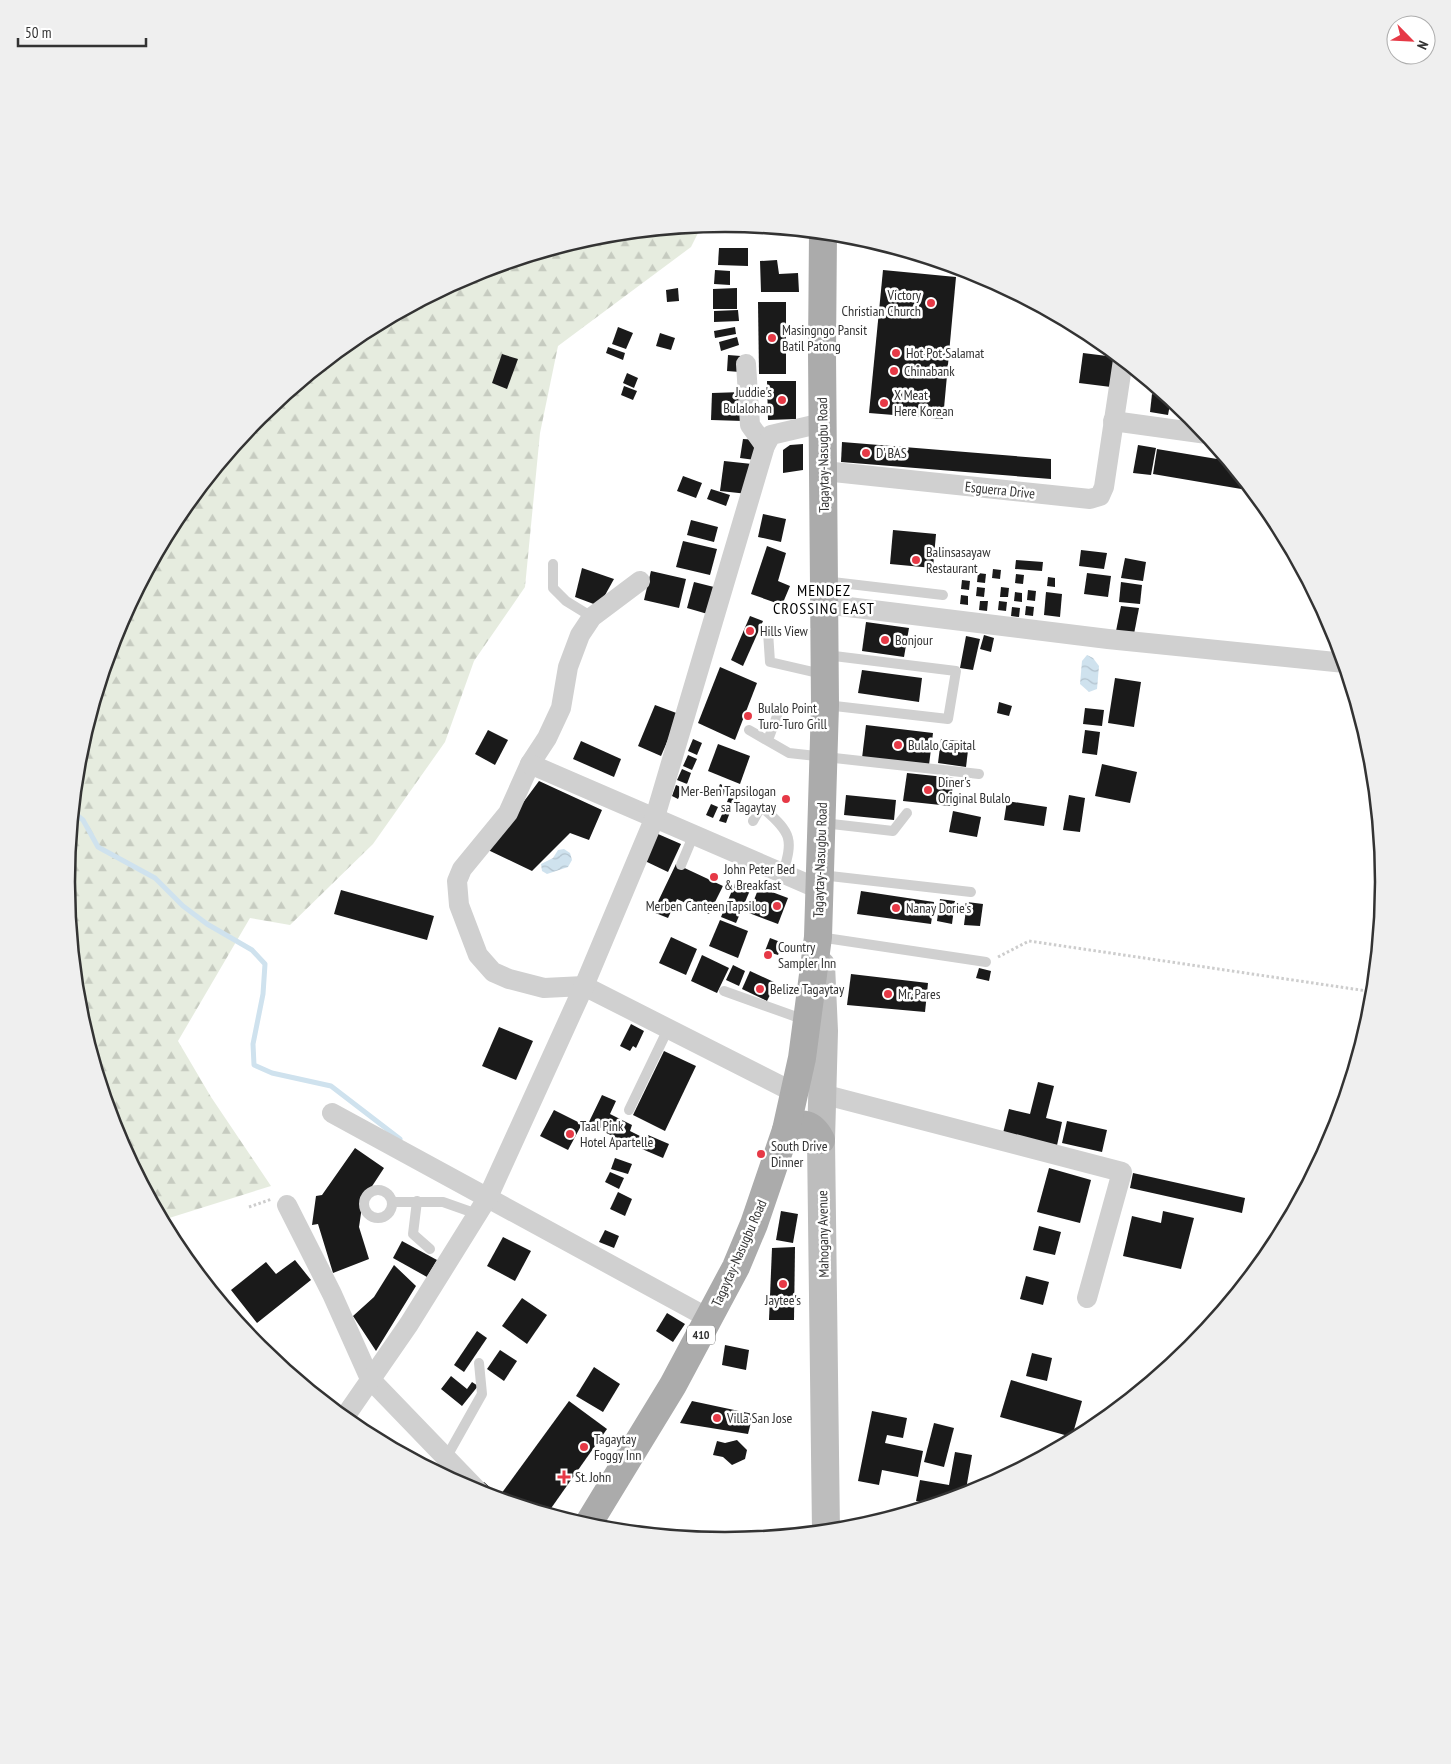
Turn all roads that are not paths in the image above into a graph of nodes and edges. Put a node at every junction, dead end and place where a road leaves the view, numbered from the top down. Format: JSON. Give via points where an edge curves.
{"nodes":[{"id":1,"x":823,"y":239,"type":"edge"},
{"id":2,"x":746,"y":364,"type":"dead end"},
{"id":3,"x":1122,"y":367,"type":"edge"},
{"id":4,"x":1112,"y":421,"type":"junction"},
{"id":5,"x":822,"y":423,"type":"junction"},
{"id":6,"x":1195,"y":433,"type":"edge"},
{"id":7,"x":765,"y":446,"type":"junction"},
{"id":8,"x":824,"y":471,"type":"junction"},
{"id":9,"x":553,"y":564,"type":"dead end"},
{"id":10,"x":640,"y":581,"type":"dead end"},
{"id":11,"x":824,"y":592,"type":"junction"},
{"id":12,"x":942,"y":595,"type":"dead end"},
{"id":13,"x":592,"y":617,"type":"junction"},
{"id":14,"x":768,"y":632,"type":"dead end"},
{"id":15,"x":1337,"y":662,"type":"edge"},
{"id":16,"x":825,"y":665,"type":"junction"},
{"id":17,"x":825,"y":705,"type":"junction"},
{"id":18,"x":777,"y":716,"type":"dead end"},
{"id":19,"x":749,"y":730,"type":"dead end"},
{"id":20,"x":768,"y":740,"type":"junction"},
{"id":21,"x":824,"y":756,"type":"junction"},
{"id":22,"x":530,"y":764,"type":"junction"},
{"id":23,"x":979,"y":774,"type":"dead end"},
{"id":24,"x":907,"y":812,"type":"dead end"},
{"id":25,"x":655,"y":817,"type":"junction"},
{"id":26,"x":753,"y":821,"type":"dead end"},
{"id":27,"x":821,"y":823,"type":"junction"},
{"id":28,"x":694,"y":834,"type":"junction"},
{"id":29,"x":681,"y":865,"type":"dead end"},
{"id":30,"x":783,"y":873,"type":"junction"},
{"id":31,"x":820,"y":882,"type":"junction"},
{"id":32,"x":971,"y":892,"type":"dead end"},
{"id":33,"x":818,"y":937,"type":"junction"},
{"id":34,"x":986,"y":962,"type":"road end"},
{"id":35,"x":584,"y":986,"type":"junction"},
{"id":36,"x":724,"y":990,"type":"dead end"},
{"id":37,"x":808,"y":1021,"type":"junction"},
{"id":38,"x":668,"y":1030,"type":"junction"},
{"id":39,"x":808,"y":1094,"type":"junction"},
{"id":40,"x":629,"y":1110,"type":"dead end"},
{"id":41,"x":332,"y":1113,"type":"dead end"},
{"id":42,"x":786,"y":1130,"type":"junction"},
{"id":43,"x":821,"y":1140,"type":"junction"},
{"id":44,"x":488,"y":1197,"type":"junction"},
{"id":45,"x":393,"y":1202,"type":"dead end"},
{"id":46,"x":418,"y":1202,"type":"junction"},
{"id":47,"x":287,"y":1205,"type":"dead end"},
{"id":48,"x":477,"y":1214,"type":"junction"},
{"id":49,"x":430,"y":1249,"type":"dead end"},
{"id":50,"x":1087,"y":1298,"type":"dead end"},
{"id":51,"x":710,"y":1319,"type":"junction"},
{"id":52,"x":479,"y":1362,"type":"dead end"},
{"id":53,"x":370,"y":1379,"type":"junction"},
{"id":54,"x":348,"y":1411,"type":"edge"},
{"id":55,"x":446,"y":1458,"type":"junction"},
{"id":56,"x":465,"y":1477,"type":"edge"},
{"id":57,"x":592,"y":1518,"type":"edge"},
{"id":58,"x":826,"y":1524,"type":"edge"}],
"edges":[{"from":1,"to":5,"type":"main road","name":"Tagaytay-Nasugbu Road","number":"410"},
{"from":2,"to":7,"type":"street","via":[[750,425]]},
{"from":3,"to":4,"type":"street","name":"Esguerra Drive"},
{"from":4,"to":6,"type":"street"},
{"from":4,"to":8,"type":"street","name":"Esguerra Drive","via":[[1104,487],[1100,496],[1090,499]]},
{"from":5,"to":7,"type":"street","via":[[771,435]]},
{"from":5,"to":8,"type":"main road","name":"Tagaytay-Nasugbu Road","number":"410"},
{"from":7,"to":25,"type":"street"},
{"from":8,"to":11,"type":"main road","name":"Tagaytay-Nasugbu Road","number":"410"},
{"from":9,"to":13,"type":"lane","via":[[553,588],[566,601]]},
{"from":10,"to":13,"type":"street"},
{"from":11,"to":12,"type":"lane"},
{"from":11,"to":15,"type":"street","via":[[1108,639]]},
{"from":11,"to":16,"type":"main road","name":"Tagaytay-Nasugbu Road","number":"410"},
{"from":13,"to":22,"type":"street","via":[[580,635],[568,668],[561,708]]},
{"from":14,"to":16,"type":"lane","via":[[770,662]]},
{"from":16,"to":17,"type":"main road","name":"Tagaytay-Nasugbu Road","number":"410"},
{"from":16,"to":17,"type":"lane","via":[[956,670],[948,719]]},
{"from":17,"to":21,"type":"main road","name":"Tagaytay-Nasugbu Road","number":"410"},
{"from":18,"to":20,"type":"lane"},
{"from":19,"to":20,"type":"lane"},
{"from":20,"to":21,"type":"lane","via":[[790,754]]},
{"from":21,"to":23,"type":"lane"},
{"from":21,"to":27,"type":"main road","name":"Tagaytay-Nasugbu Road","number":"410"},
{"from":22,"to":25,"type":"street"},
{"from":22,"to":35,"type":"street","via":[[508,813],[462,869],[457,881],[459,905],[478,955],[493,972],[544,988]]},
{"from":24,"to":27,"type":"lane","via":[[894,831]]},
{"from":25,"to":28,"type":"street"},
{"from":25,"to":35,"type":"street"},
{"from":26,"to":30,"type":"lane","via":[[759,810],[765,810],[788,834],[790,849]]},
{"from":27,"to":31,"type":"main road","name":"Tagaytay-Nasugbu Road","number":"410"},
{"from":28,"to":29,"type":"lane"},
{"from":28,"to":30,"type":"street"},
{"from":30,"to":31,"type":"street"},
{"from":31,"to":32,"type":"lane"},
{"from":31,"to":33,"type":"main road","name":"Tagaytay-Nasugbu Road","number":"410"},
{"from":33,"to":34,"type":"lane"},
{"from":33,"to":37,"type":"main road","name":"Tagaytay-Nasugbu Road","number":"410"},
{"from":33,"to":39,"type":"main road","name":"Mahogany Avenue","via":[[823,986]]},
{"from":35,"to":38,"type":"street"},
{"from":35,"to":44,"type":"street"},
{"from":36,"to":37,"type":"lane"},
{"from":37,"to":39,"type":"main road","name":"Tagaytay-Nasugbu Road","number":"410"},
{"from":38,"to":39,"type":"street"},
{"from":38,"to":40,"type":"lane"},
{"from":39,"to":42,"type":"main road","name":"Tagaytay-Nasugbu Road","number":"410"},
{"from":39,"to":43,"type":"main road","name":"Mahogany Avenue"},
{"from":39,"to":50,"type":"street","via":[[1122,1172]]},
{"from":41,"to":44,"type":"street"},
{"from":42,"to":43,"type":"main road","via":[[803,1123],[811,1126]]},
{"from":42,"to":51,"type":"main road","name":"Tagaytay-Nasugbu Road","number":"410","via":[[754,1224]]},
{"from":43,"to":58,"type":"main road","name":"Mahogany Avenue"},
{"from":44,"to":48,"type":"street"},
{"from":44,"to":51,"type":"street"},
{"from":45,"to":46,"type":"lane"},
{"from":46,"to":48,"type":"lane","via":[[443,1202]]},
{"from":46,"to":49,"type":"lane","via":[[413,1234]]},
{"from":47,"to":53,"type":"street"},
{"from":48,"to":53,"type":"street","via":[[409,1324]]},
{"from":51,"to":57,"type":"main road","name":"Tagaytay-Nasugbu Road","number":"410"},
{"from":52,"to":55,"type":"lane","via":[[482,1394]]},
{"from":53,"to":54,"type":"street"},
{"from":53,"to":55,"type":"street"},
{"from":55,"to":56,"type":"street"}]}
